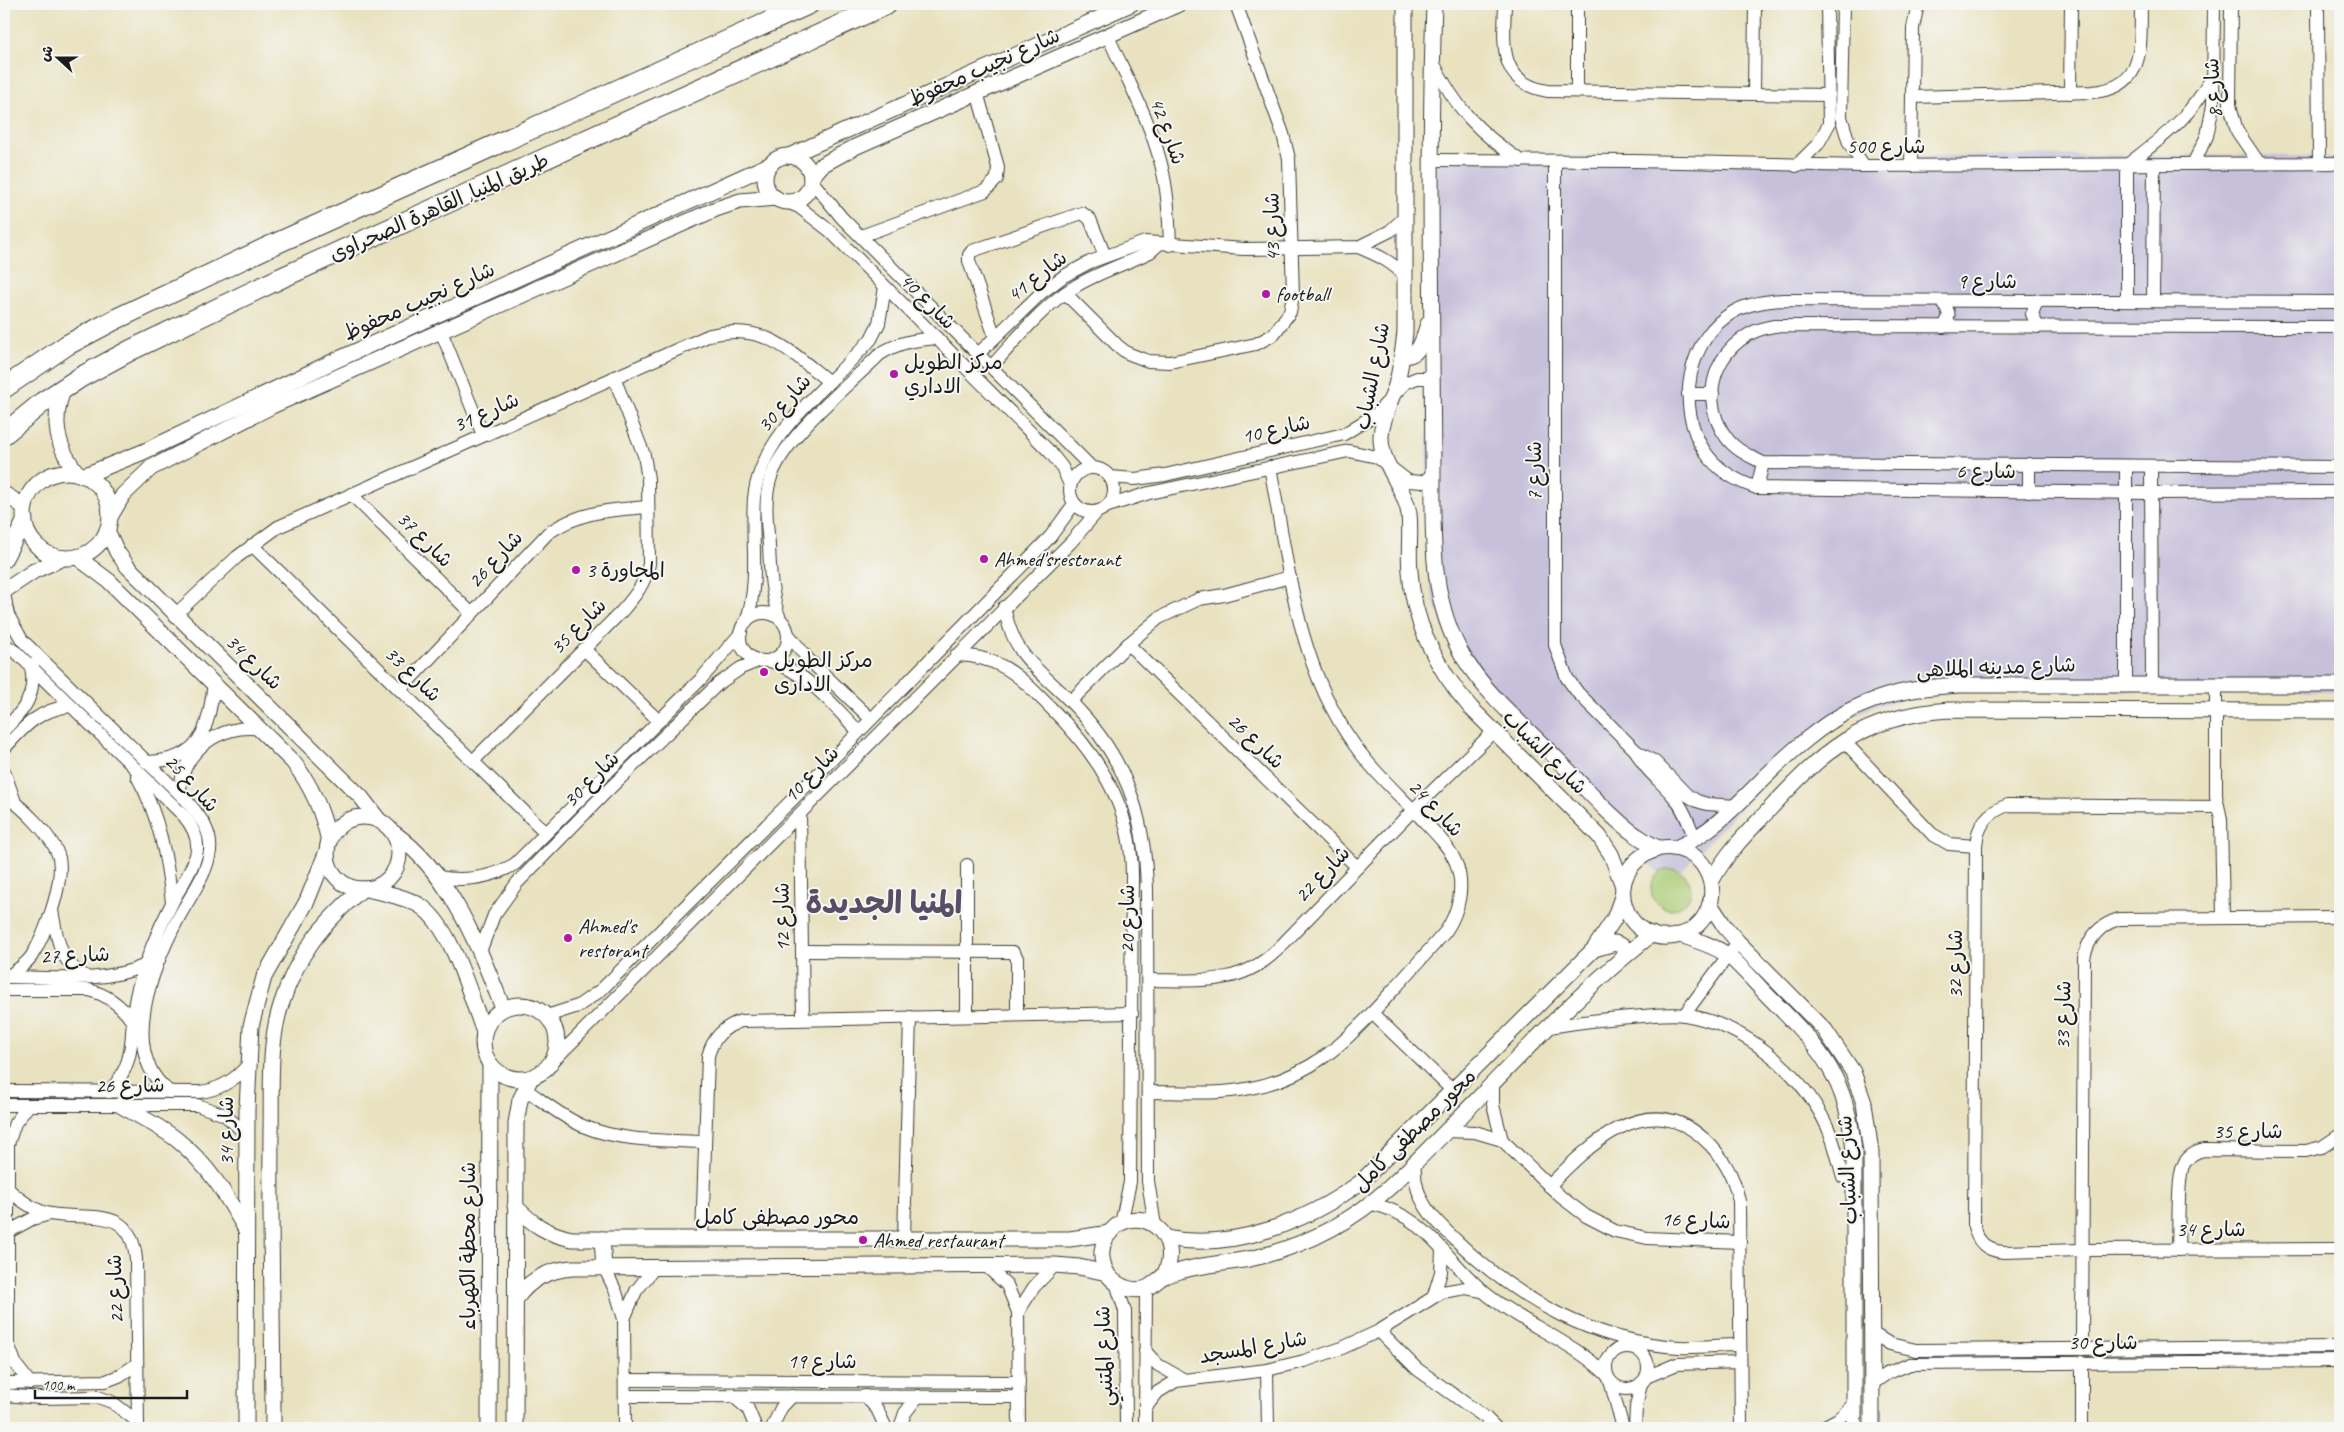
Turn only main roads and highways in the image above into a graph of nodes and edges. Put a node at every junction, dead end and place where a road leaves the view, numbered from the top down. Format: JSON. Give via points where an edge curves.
{"nodes":[{"id":1,"x":809,"y":4,"type":"edge"},
{"id":2,"x":888,"y":4,"type":"edge"},
{"id":3,"x":4,"y":388,"type":"edge"},
{"id":4,"x":4,"y":434,"type":"edge"}],
"edges":[{"from":1,"to":3,"type":"highway","name":"طريق المنيا, القاهرة الصحراوى","via":[[125,314],[67,345]]},
{"from":2,"to":4,"type":"highway","name":"طريق المنيا, القاهرة الصحراوى","via":[[281,278],[114,358],[44,402]]}]}
